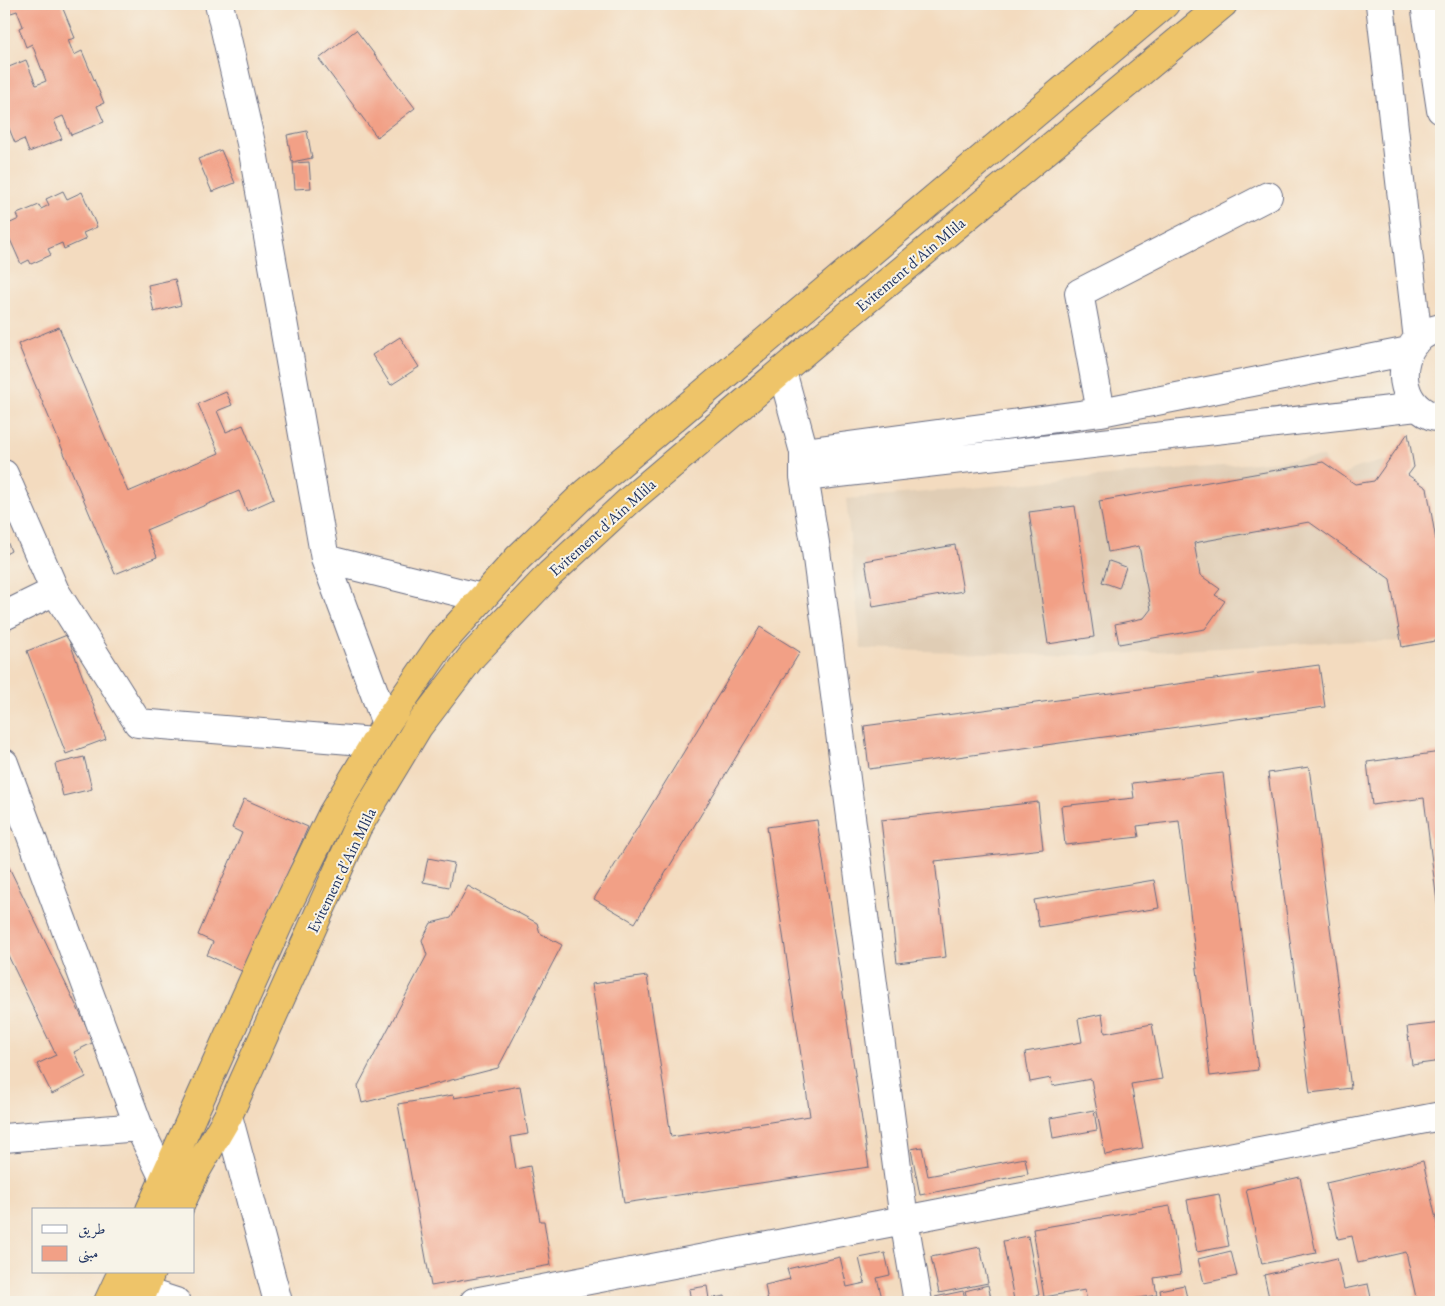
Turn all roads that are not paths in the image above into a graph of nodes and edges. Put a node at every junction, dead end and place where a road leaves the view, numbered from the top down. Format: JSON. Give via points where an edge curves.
{"nodes":[{"id":1,"x":219,"y":4,"type":"edge"},
{"id":2,"x":1164,"y":4,"type":"edge"},
{"id":3,"x":1223,"y":4,"type":"edge"},
{"id":4,"x":1380,"y":4,"type":"edge"},
{"id":5,"x":1425,"y":4,"type":"edge"},
{"id":6,"x":1441,"y":110,"type":"edge"},
{"id":7,"x":1268,"y":196,"type":"dead end"},
{"id":8,"x":1423,"y":340,"type":"edge"},
{"id":9,"x":782,"y":371,"type":"junction"},
{"id":10,"x":1101,"y":412,"type":"junction"},
{"id":11,"x":1429,"y":413,"type":"edge"},
{"id":12,"x":804,"y":465,"type":"junction"},
{"id":13,"x":4,"y":474,"type":"edge"},
{"id":14,"x":325,"y":560,"type":"junction"},
{"id":15,"x":55,"y":591,"type":"junction"},
{"id":16,"x":482,"y":598,"type":"junction"},
{"id":17,"x":4,"y":616,"type":"edge"},
{"id":18,"x":380,"y":733,"type":"junction"},
{"id":19,"x":4,"y":763,"type":"edge"},
{"id":20,"x":228,"y":1116,"type":"junction"},
{"id":21,"x":1441,"y":1116,"type":"edge"},
{"id":22,"x":139,"y":1127,"type":"junction"},
{"id":23,"x":4,"y":1138,"type":"edge"},
{"id":24,"x":164,"y":1180,"type":"junction"},
{"id":25,"x":151,"y":1208,"type":"edge"},
{"id":26,"x":179,"y":1208,"type":"edge"},
{"id":27,"x":904,"y":1220,"type":"junction"},
{"id":28,"x":121,"y":1274,"type":"edge"},
{"id":29,"x":144,"y":1289,"type":"edge"},
{"id":30,"x":108,"y":1302,"type":"edge"},
{"id":31,"x":176,"y":1302,"type":"edge"},
{"id":32,"x":278,"y":1302,"type":"edge"},
{"id":33,"x":474,"y":1302,"type":"edge"},
{"id":34,"x":918,"y":1302,"type":"edge"}],
"edges":[{"from":1,"to":14,"type":"street","via":[[253,152]]},
{"from":2,"to":16,"type":"highway","name":"Evitement d'Ain Mlila","via":[[585,493]]},
{"from":3,"to":9,"type":"highway","name":"Evitement d'Ain Mlila"},
{"from":4,"to":8,"type":"street"},
{"from":5,"to":6,"type":"street"},
{"from":7,"to":10,"type":"street","via":[[1079,294]]},
{"from":8,"to":10,"type":"street"},
{"from":8,"to":11,"type":"street","via":[[1404,366],[1404,380],[1408,395]]},
{"from":9,"to":12,"type":"street"},
{"from":9,"to":20,"type":"highway","name":"Evitement d'Ain Mlila","via":[[630,500],[550,574],[473,656],[418,726],[357,828]]},
{"from":10,"to":12,"type":"street"},
{"from":11,"to":12,"type":"street"},
{"from":12,"to":27,"type":"street"},
{"from":13,"to":15,"type":"street"},
{"from":14,"to":16,"type":"street"},
{"from":14,"to":18,"type":"street"},
{"from":15,"to":17,"type":"street"},
{"from":15,"to":18,"type":"street","via":[[138,723]]},
{"from":16,"to":18,"type":"highway","name":"Evitement d'Ain Mlila","via":[[441,644]]},
{"from":18,"to":24,"type":"highway","name":"Evitement d'Ain Mlila","via":[[332,814],[278,923]]},
{"from":19,"to":22,"type":"street"},
{"from":20,"to":26,"type":"highway","name":"Evitement d'Ain Mlila"},
{"from":20,"to":32,"type":"street"},
{"from":21,"to":27,"type":"street"},
{"from":22,"to":23,"type":"street"},
{"from":22,"to":24,"type":"street"},
{"from":24,"to":25,"type":"highway","name":"Evitement d'Ain Mlila"},
{"from":27,"to":33,"type":"street"},
{"from":27,"to":34,"type":"street"},
{"from":28,"to":30,"type":"highway"},
{"from":29,"to":31,"type":"street"}]}
